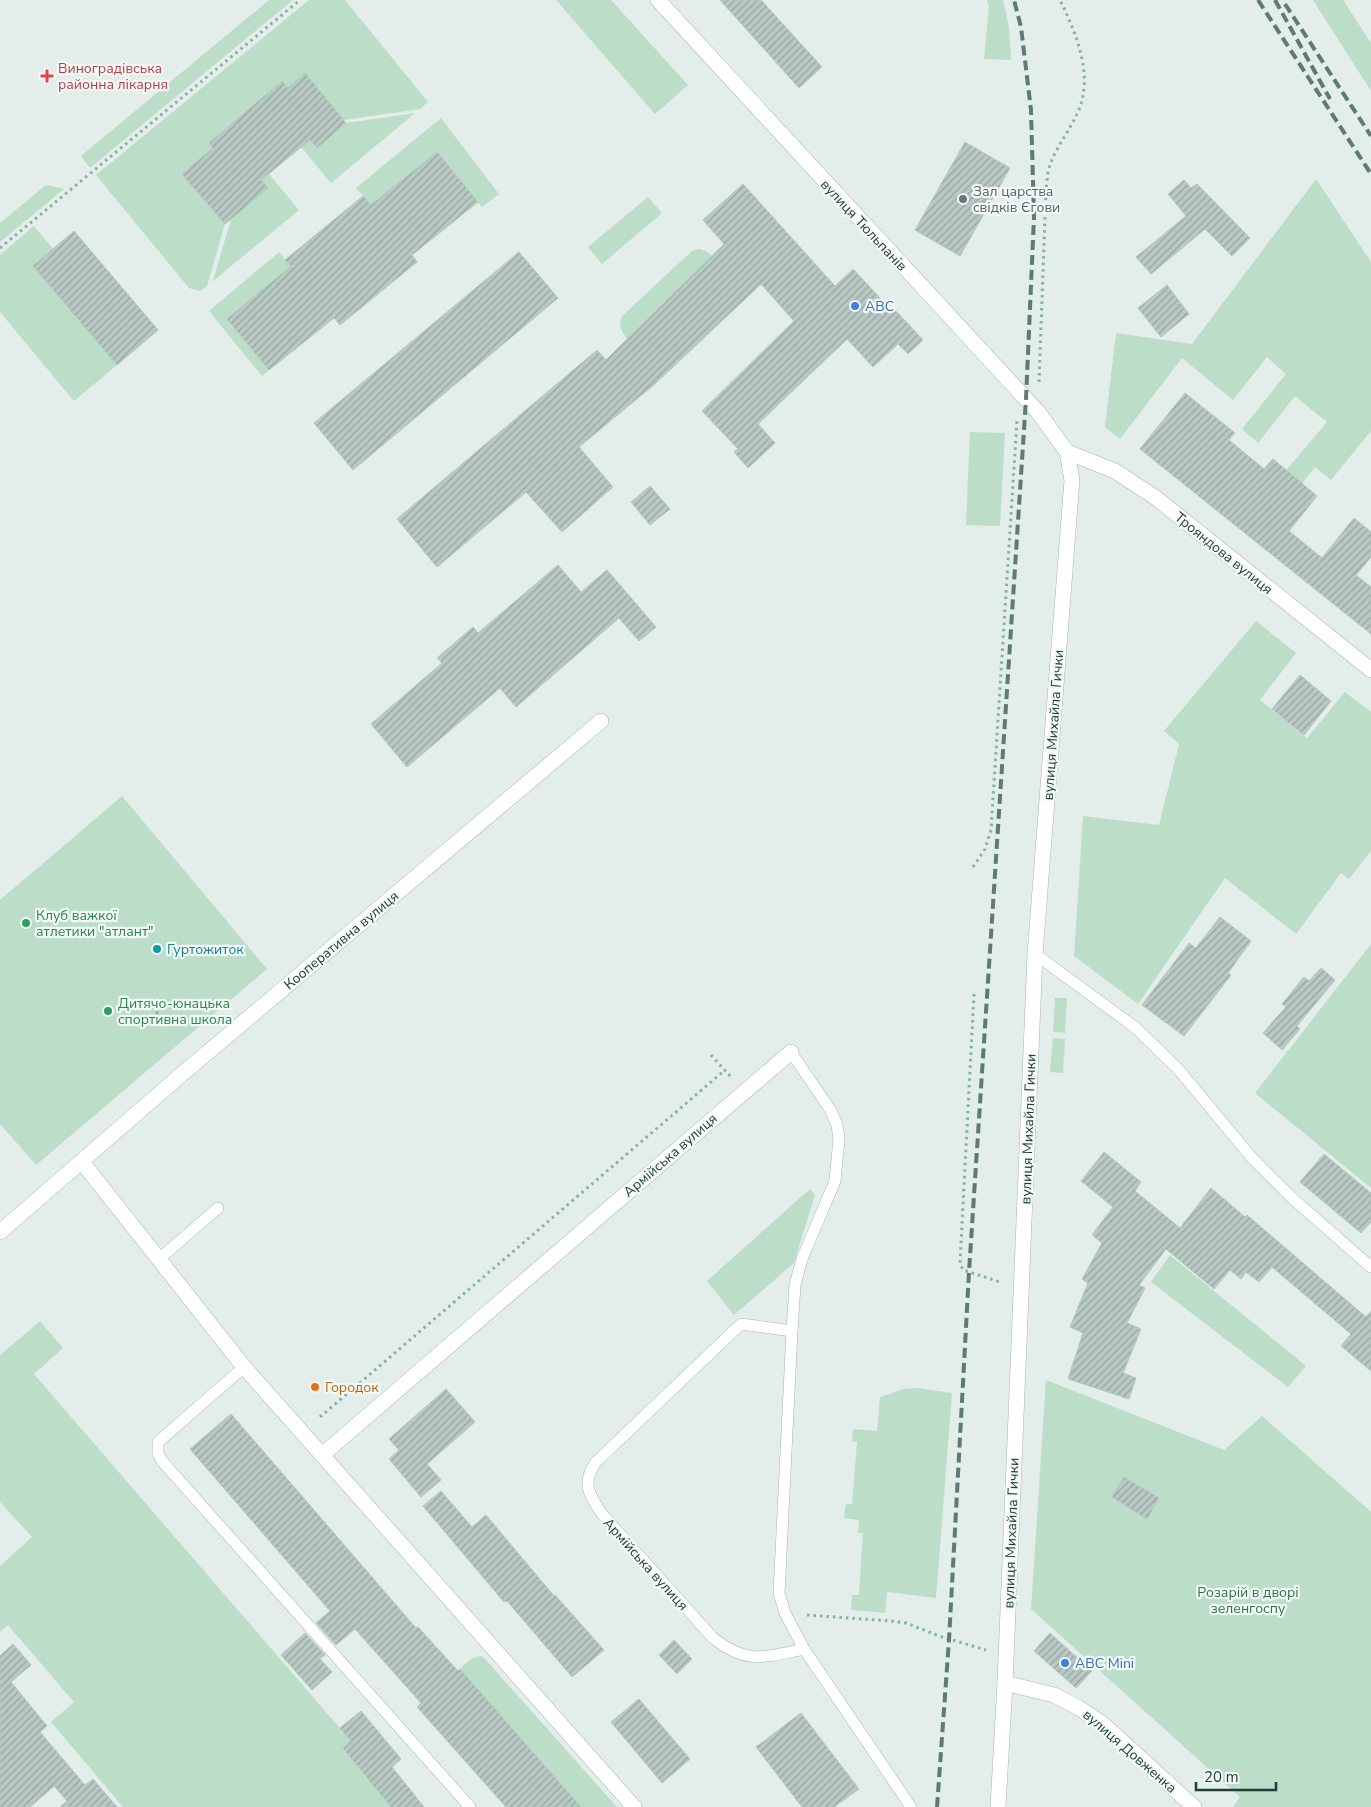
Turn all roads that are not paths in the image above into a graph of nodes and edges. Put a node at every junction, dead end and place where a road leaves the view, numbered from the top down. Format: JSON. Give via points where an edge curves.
{"nodes":[{"id":1,"x":658,"y":0,"type":"edge"},
{"id":2,"x":1067,"y":452,"type":"junction"},
{"id":3,"x":1371,"y":670,"type":"edge"},
{"id":4,"x":601,"y":721,"type":"dead end"},
{"id":5,"x":1035,"y":954,"type":"junction"},
{"id":6,"x":791,"y":1052,"type":"joint"},
{"id":7,"x":82,"y":1162,"type":"junction"},
{"id":8,"x":218,"y":1208,"type":"dead end"},
{"id":9,"x":0,"y":1232,"type":"edge"},
{"id":10,"x":158,"y":1260,"type":"junction"},
{"id":11,"x":1371,"y":1267,"type":"edge"},
{"id":12,"x":792,"y":1331,"type":"junction"},
{"id":13,"x":244,"y":1366,"type":"junction"},
{"id":14,"x":322,"y":1455,"type":"junction"},
{"id":15,"x":804,"y":1649,"type":"junction"},
{"id":16,"x":1005,"y":1683,"type":"junction"},
{"id":17,"x":470,"y":1807,"type":"edge"},
{"id":18,"x":634,"y":1807,"type":"edge"},
{"id":19,"x":911,"y":1807,"type":"edge"},
{"id":20,"x":998,"y":1807,"type":"edge"},
{"id":21,"x":1194,"y":1807,"type":"edge"}],
"edges":[{"from":1,"to":2,"type":"street","name":"вулиця Тюльпанів","via":[[1019,391]]},
{"from":2,"to":3,"type":"street","name":"Трояндова вулиця","via":[[1115,472],[1149,493]]},
{"from":2,"to":5,"type":"street","name":"вулиця Михайла Гички","via":[[1072,480]]},
{"from":4,"to":7,"type":"street","name":"Кооперативна вулиця"},
{"from":5,"to":11,"type":"lane","via":[[1136,1028],[1179,1070],[1252,1158]]},
{"from":5,"to":16,"type":"street","name":"вулиця Михайла Гички"},
{"from":6,"to":12,"type":"lane","name":"Армійська вулиця","via":[[831,1111],[838,1139],[835,1181],[794,1286]]},
{"from":6,"to":14,"type":"street","name":"Армійська вулиця"},
{"from":7,"to":9,"type":"street","name":"Кооперативна вулиця"},
{"from":7,"to":10,"type":"street"},
{"from":8,"to":10,"type":"lane"},
{"from":10,"to":13,"type":"street"},
{"from":12,"to":15,"type":"lane","name":"Армійська вулиця","via":[[779,1593],[785,1613]]},
{"from":12,"to":15,"type":"lane","name":"Армійська вулиця","via":[[740,1324],[596,1462],[590,1471],[588,1490],[602,1514],[726,1649],[761,1658]]},
{"from":13,"to":14,"type":"street"},
{"from":13,"to":17,"type":"lane","via":[[158,1442],[158,1454]]},
{"from":14,"to":18,"type":"street"},
{"from":15,"to":19,"type":"lane","name":"Армійська вулиця"},
{"from":16,"to":20,"type":"street","name":"вулиця Михайла Гички"},
{"from":16,"to":21,"type":"street","name":"вулиця Довженка","via":[[1054,1695],[1079,1708],[1103,1724]]}]}
